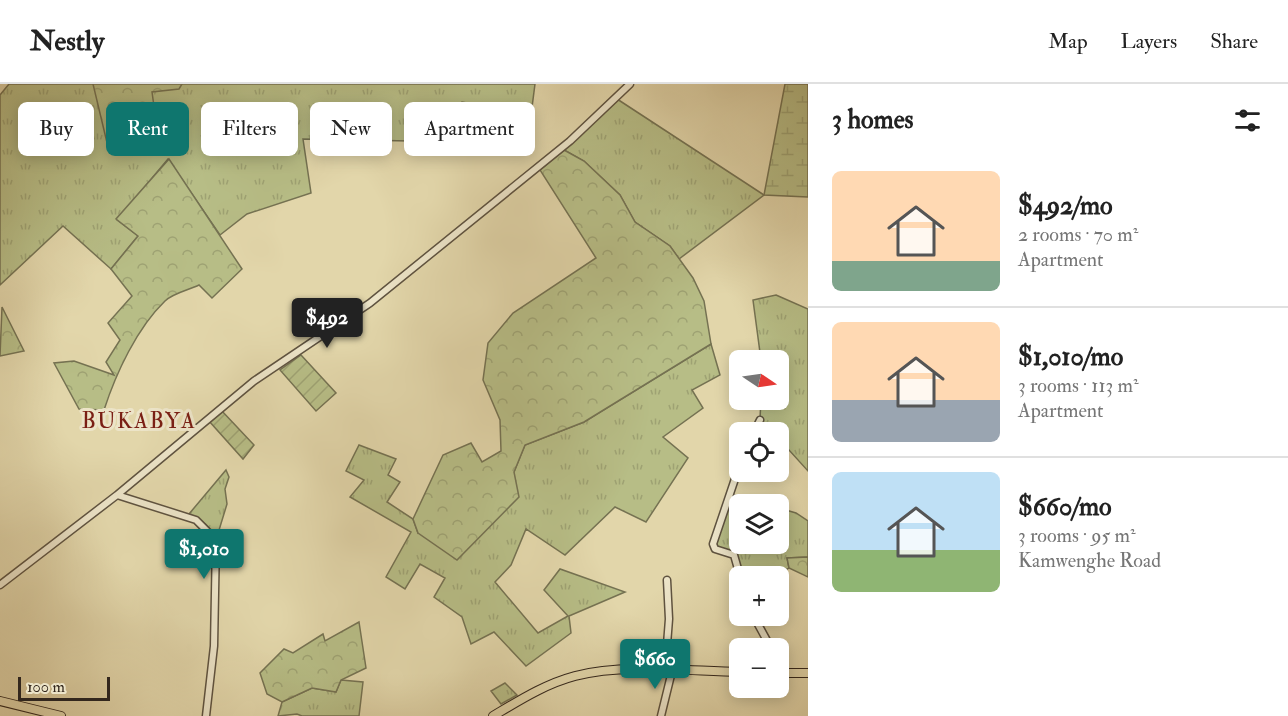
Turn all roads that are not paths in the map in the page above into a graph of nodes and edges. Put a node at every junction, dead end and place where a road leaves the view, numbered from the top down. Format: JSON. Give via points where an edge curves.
{"nodes":[{"id":1,"x":630,"y":84,"type":"edge"},
{"id":2,"x":734,"y":482,"type":"edge"},
{"id":3,"x":117,"y":495,"type":"junction"},
{"id":4,"x":737,"y":566,"type":"edge"},
{"id":5,"x":667,"y":580,"type":"dead end"},
{"id":6,"x":0,"y":585,"type":"edge"},
{"id":7,"x":668,"y":670,"type":"junction"},
{"id":8,"x":729,"y":672,"type":"edge"},
{"id":9,"x":789,"y":672,"type":"edge"},
{"id":10,"x":808,"y":673,"type":"edge"},
{"id":11,"x":0,"y":701,"type":"edge"},
{"id":12,"x":61,"y":716,"type":"edge"},
{"id":13,"x":207,"y":716,"type":"edge"},
{"id":14,"x":493,"y":716,"type":"edge"},
{"id":15,"x":661,"y":716,"type":"edge"}],
"edges":[{"from":1,"to":3,"type":"street","via":[[570,141],[405,275],[312,345],[254,381]]},
{"from":2,"to":4,"type":"street","via":[[713,544],[715,549],[734,555]]},
{"from":3,"to":6,"type":"street"},
{"from":3,"to":13,"type":"street","via":[[196,520],[211,531],[218,544]]},
{"from":5,"to":7,"type":"street"},
{"from":7,"to":8,"type":"main road"},
{"from":7,"to":14,"type":"main road","via":[[577,675],[532,692]]},
{"from":7,"to":15,"type":"street"},
{"from":9,"to":10,"type":"main road"},
{"from":11,"to":12,"type":"main road"}]}
